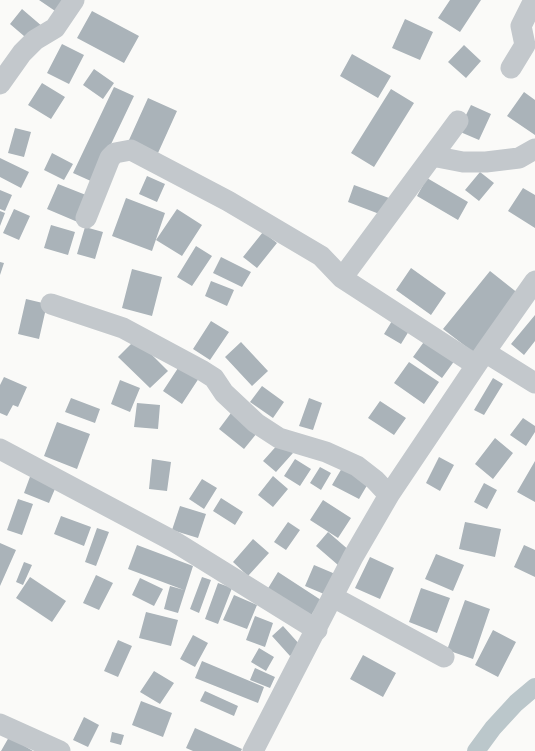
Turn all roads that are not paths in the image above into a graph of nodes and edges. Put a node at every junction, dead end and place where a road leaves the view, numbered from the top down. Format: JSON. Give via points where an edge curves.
{"nodes":[{"id":1,"x":74,"y":0,"type":"edge"},
{"id":2,"x":534,"y":0,"type":"edge"},
{"id":3,"x":511,"y":68,"type":"dead end"},
{"id":4,"x":1,"y":81,"type":"edge"},
{"id":5,"x":458,"y":121,"type":"dead end"},
{"id":6,"x":535,"y":149,"type":"edge"},
{"id":7,"x":432,"y":156,"type":"junction"},
{"id":8,"x":86,"y":218,"type":"dead end"},
{"id":9,"x":342,"y":278,"type":"junction"},
{"id":10,"x":535,"y":281,"type":"edge"},
{"id":11,"x":51,"y":304,"type":"dead end"},
{"id":12,"x":480,"y":358,"type":"junction"},
{"id":13,"x":535,"y":383,"type":"edge"},
{"id":14,"x":0,"y":449,"type":"edge"},
{"id":15,"x":389,"y":495,"type":"junction"},
{"id":16,"x":333,"y":598,"type":"junction"},
{"id":17,"x":317,"y":630,"type":"junction"},
{"id":18,"x":444,"y":656,"type":"dead end"},
{"id":19,"x":0,"y":724,"type":"edge"},
{"id":20,"x":60,"y":751,"type":"edge"},
{"id":21,"x":253,"y":751,"type":"edge"}],
"edges":[{"from":1,"to":4,"type":"street","via":[[55,28],[35,40]]},
{"from":2,"to":3,"type":"street","via":[[521,26],[525,45]]},
{"from":5,"to":7,"type":"street"},
{"from":6,"to":7,"type":"street","via":[[519,158],[486,162],[463,162]]},
{"from":7,"to":9,"type":"street"},
{"from":8,"to":9,"type":"street","via":[[110,158],[115,153],[131,150],[228,200],[315,252]]},
{"from":9,"to":12,"type":"street"},
{"from":10,"to":12,"type":"street"},
{"from":11,"to":15,"type":"street","via":[[123,328],[203,371],[214,378],[224,393],[256,423],[279,438],[326,452],[357,466]]},
{"from":12,"to":13,"type":"street"},
{"from":12,"to":15,"type":"street"},
{"from":14,"to":17,"type":"street","via":[[175,542]]},
{"from":15,"to":16,"type":"street","via":[[353,557]]},
{"from":16,"to":17,"type":"street"},
{"from":16,"to":18,"type":"street"},
{"from":17,"to":21,"type":"street"},
{"from":19,"to":20,"type":"street"}]}
